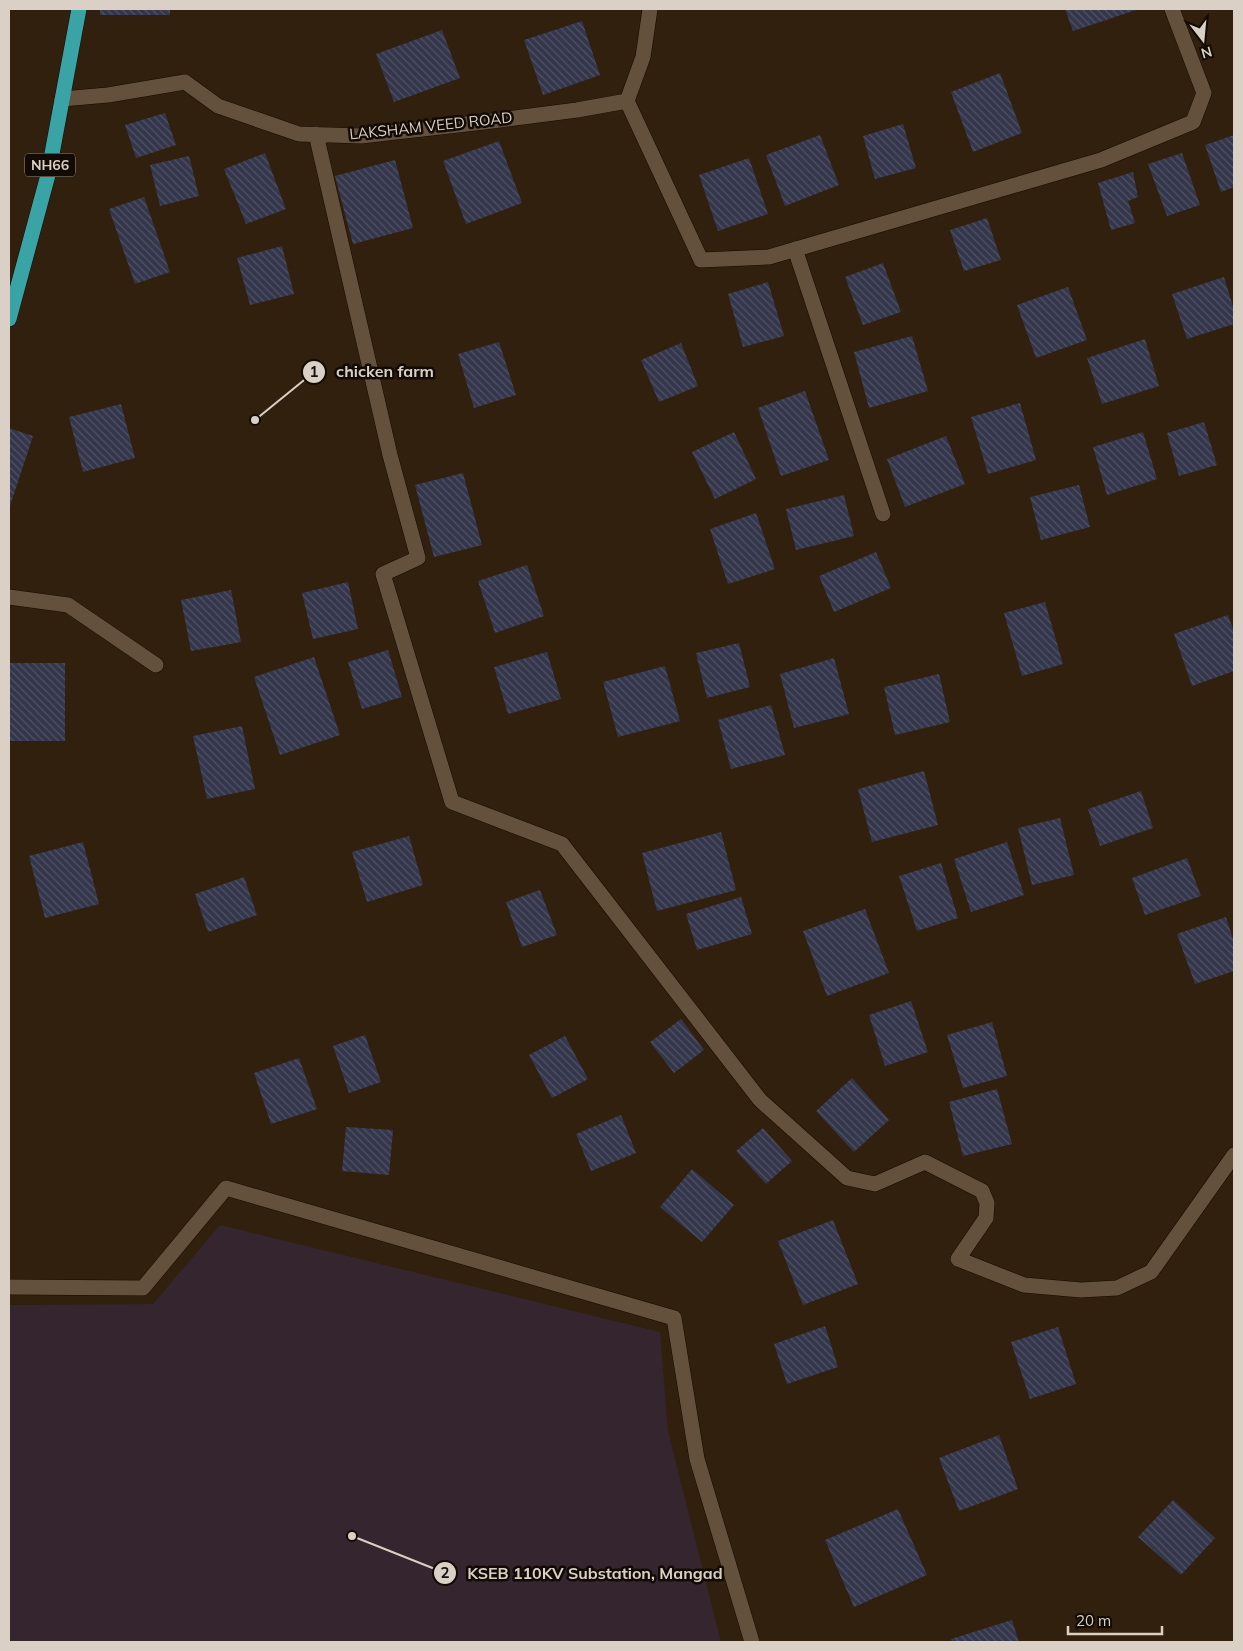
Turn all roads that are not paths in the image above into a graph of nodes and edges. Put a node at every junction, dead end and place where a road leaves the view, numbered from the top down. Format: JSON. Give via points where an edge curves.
{"nodes":[{"id":1,"x":79,"y":9,"type":"edge"},
{"id":2,"x":650,"y":9,"type":"edge"},
{"id":3,"x":1172,"y":9,"type":"edge"},
{"id":4,"x":62,"y":99,"type":"junction"},
{"id":5,"x":627,"y":101,"type":"junction"},
{"id":6,"x":316,"y":134,"type":"junction"},
{"id":7,"x":796,"y":249,"type":"junction"},
{"id":8,"x":9,"y":319,"type":"edge"},
{"id":9,"x":883,"y":514,"type":"dead end"},
{"id":10,"x":9,"y":597,"type":"edge"},
{"id":11,"x":156,"y":665,"type":"dead end"},
{"id":12,"x":1234,"y":1155,"type":"edge"},
{"id":13,"x":9,"y":1287,"type":"edge"},
{"id":14,"x":752,"y":1642,"type":"edge"}],
"edges":[{"from":1,"to":4,"type":"highway","number":"NH66"},
{"from":2,"to":5,"type":"street","via":[[643,57]]},
{"from":3,"to":7,"type":"street","via":[[1204,93],[1193,122],[1101,160]]},
{"from":4,"to":6,"type":"street","name":"LAKSHAM VEED ROAD","via":[[184,82],[218,106],[298,134]]},
{"from":4,"to":8,"type":"highway","number":"NH66","via":[[48,175]]},
{"from":5,"to":6,"type":"street","name":"LAKSHAM VEED ROAD","via":[[414,131],[361,136]]},
{"from":5,"to":7,"type":"street","via":[[700,260],[769,257]]},
{"from":6,"to":12,"type":"street","via":[[390,455],[418,558],[383,574],[452,802],[562,844],[760,1100],[847,1178],[875,1184],[924,1162],[982,1191],[987,1203],[986,1218],[958,1259],[1024,1286],[1081,1290],[1117,1288],[1151,1272]]},
{"from":7,"to":9,"type":"street"},
{"from":10,"to":11,"type":"street","via":[[68,605]]},
{"from":13,"to":14,"type":"street","via":[[143,1288],[226,1188],[674,1318],[697,1459]]}]}
